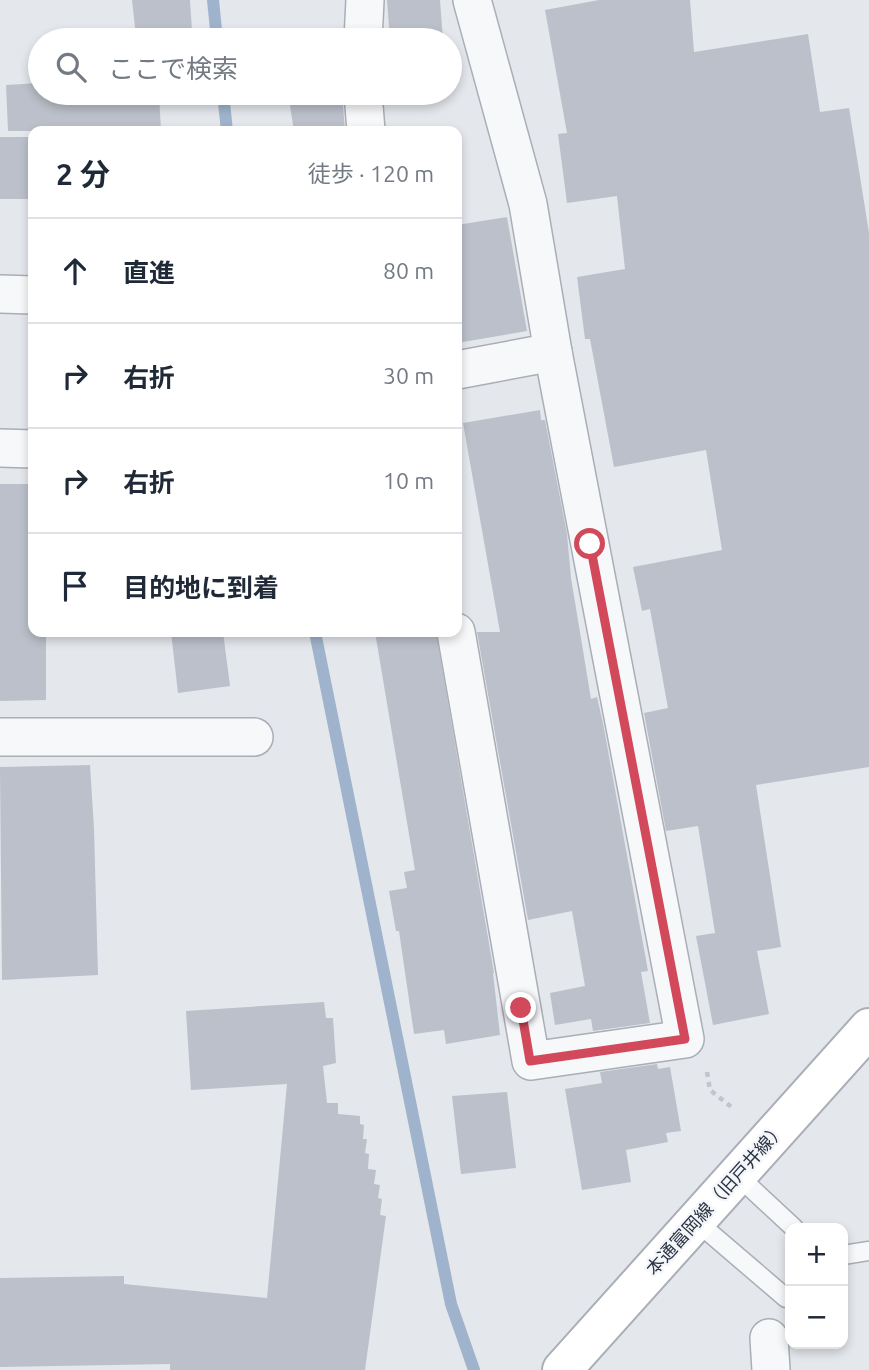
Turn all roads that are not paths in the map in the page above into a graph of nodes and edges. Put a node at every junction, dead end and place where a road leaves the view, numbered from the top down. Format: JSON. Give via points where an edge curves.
{"nodes":[{"id":1,"x":365,"y":0,"type":"edge"},
{"id":2,"x":472,"y":0,"type":"edge"},
{"id":3,"x":364,"y":28,"type":"edge"},
{"id":4,"x":364,"y":105,"type":"edge"},
{"id":5,"x":366,"y":126,"type":"edge"},
{"id":6,"x":0,"y":293,"type":"edge"},
{"id":7,"x":28,"y":295,"type":"edge"},
{"id":8,"x":553,"y":352,"type":"junction"},
{"id":9,"x":462,"y":369,"type":"edge"},
{"id":10,"x":0,"y":448,"type":"edge"},
{"id":11,"x":28,"y":449,"type":"edge"},
{"id":12,"x":457,"y":637,"type":"edge"},
{"id":13,"x":0,"y":737,"type":"edge"},
{"id":14,"x":254,"y":737,"type":"dead end"},
{"id":15,"x":869,"y":1028,"type":"edge"},
{"id":16,"x":737,"y":1175,"type":"junction"},
{"id":17,"x":696,"y":1221,"type":"junction"},
{"id":18,"x":789,"y":1223,"type":"edge"},
{"id":19,"x":869,"y":1251,"type":"edge"},
{"id":20,"x":848,"y":1254,"type":"edge"},
{"id":21,"x":785,"y":1297,"type":"edge"},
{"id":22,"x":562,"y":1370,"type":"edge"}],
"edges":[{"from":1,"to":3,"type":"street"},
{"from":2,"to":8,"type":"street","via":[[528,204]]},
{"from":4,"to":5,"type":"street"},
{"from":6,"to":7,"type":"street"},
{"from":8,"to":9,"type":"street"},
{"from":8,"to":12,"type":"street","via":[[685,1039],[530,1061]]},
{"from":10,"to":11,"type":"street"},
{"from":13,"to":14,"type":"street"},
{"from":15,"to":16,"type":"street","name":"本通富岡線（旧戸井線）"},
{"from":16,"to":17,"type":"street","name":"本通富岡線（旧戸井線）"},
{"from":16,"to":18,"type":"lane"},
{"from":17,"to":21,"type":"lane"},
{"from":17,"to":22,"type":"street","name":"本通富岡線（旧戸井線）"},
{"from":19,"to":20,"type":"lane"}]}
